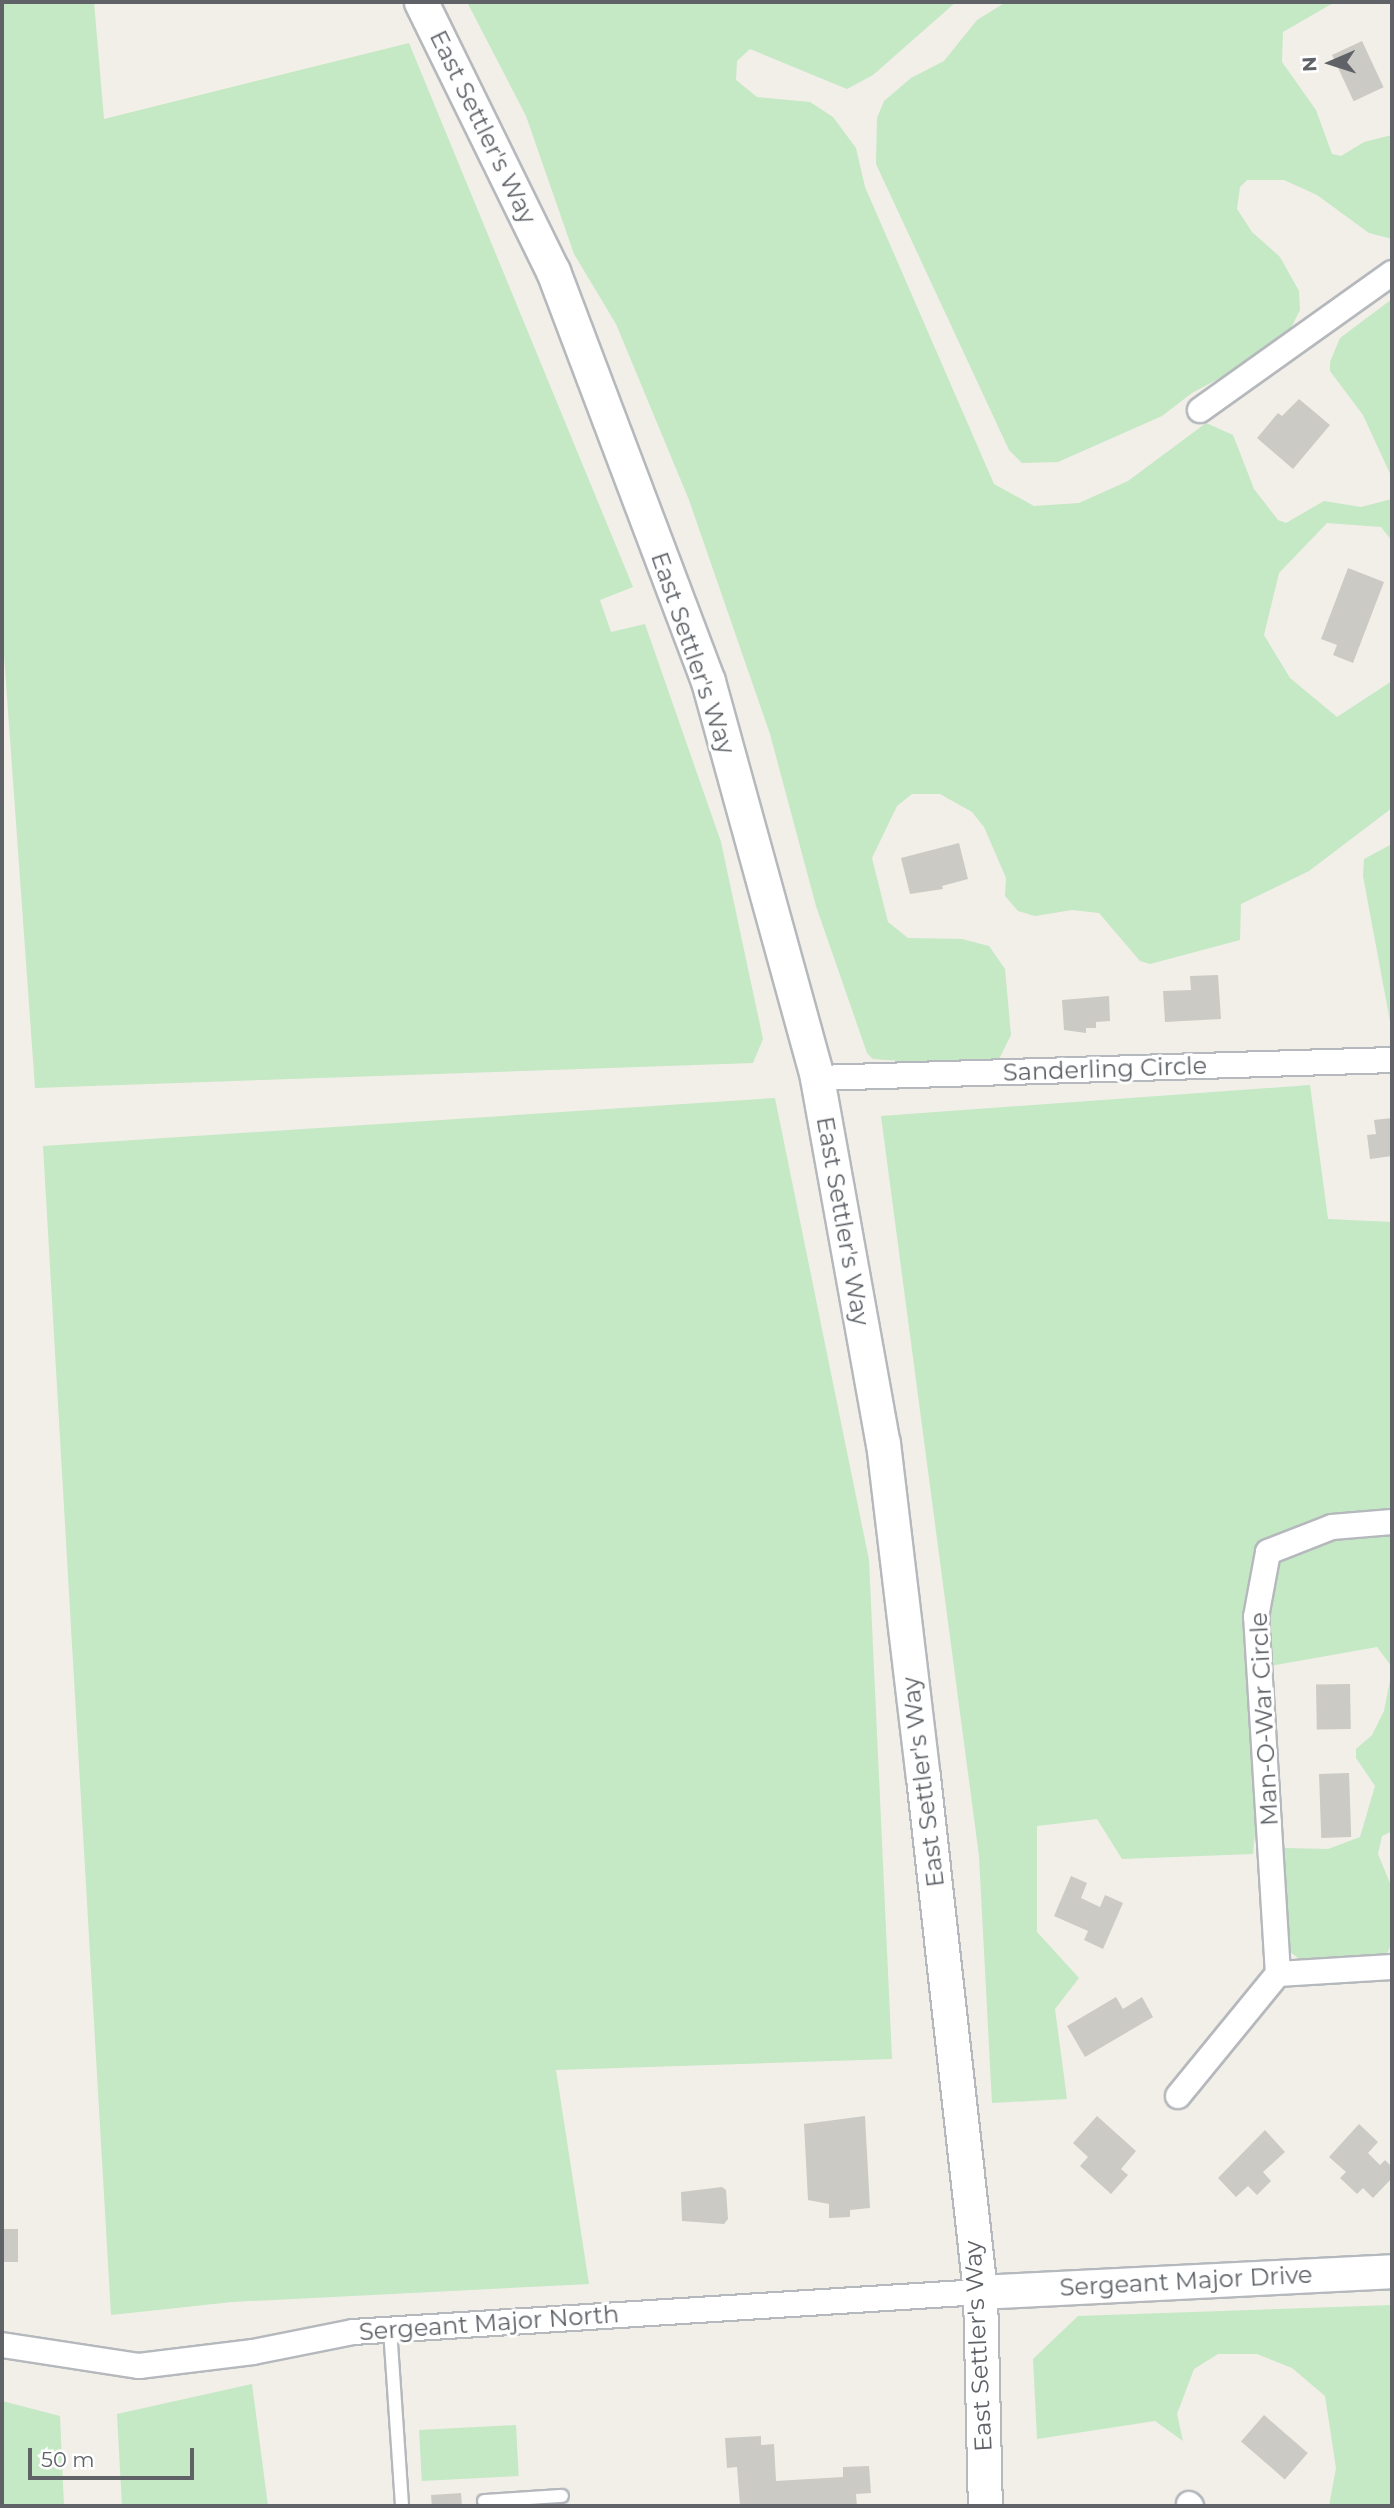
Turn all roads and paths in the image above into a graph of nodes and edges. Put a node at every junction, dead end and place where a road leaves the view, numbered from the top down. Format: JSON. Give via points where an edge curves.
{"nodes":[{"id":1,"x":421,"y":2,"type":"edge"},
{"id":2,"x":1392,"y":273,"type":"edge"},
{"id":3,"x":1200,"y":410,"type":"dead end"},
{"id":4,"x":1392,"y":1060,"type":"edge"},
{"id":5,"x":817,"y":1078,"type":"junction"},
{"id":6,"x":1392,"y":1522,"type":"edge"},
{"id":7,"x":1392,"y":1968,"type":"edge"},
{"id":8,"x":1278,"y":1974,"type":"junction"},
{"id":9,"x":1178,"y":2096,"type":"dead end"},
{"id":10,"x":1392,"y":2271,"type":"edge"},
{"id":11,"x":979,"y":2292,"type":"junction"},
{"id":12,"x":390,"y":2329,"type":"junction"},
{"id":13,"x":2,"y":2345,"type":"edge"},
{"id":14,"x":562,"y":2496,"type":"dead end"},
{"id":15,"x":484,"y":2501,"type":"dead end"},
{"id":16,"x":402,"y":2506,"type":"edge"},
{"id":17,"x":985,"y":2506,"type":"edge"}],
"edges":[{"from":1,"to":5,"type":"main road","name":"East Settler's Way","via":[[554,271],[708,681]]},
{"from":2,"to":3,"type":"street"},
{"from":4,"to":5,"type":"street","name":"Sanderling Circle"},
{"from":5,"to":11,"type":"main road","name":"East Settler's Way","via":[[883,1443]]},
{"from":6,"to":8,"type":"street","name":"Man-O-War Circle","via":[[1332,1527],[1268,1552],[1256,1617]]},
{"from":7,"to":8,"type":"street"},
{"from":8,"to":9,"type":"street"},
{"from":10,"to":11,"type":"main road","name":"Sergeant Major Drive"},
{"from":11,"to":12,"type":"street","name":"Sergeant Major North"},
{"from":11,"to":17,"type":"main road","name":"East Settler's Way"},
{"from":12,"to":13,"type":"street","name":"Sergeant Major North","via":[[139,2366]]},
{"from":12,"to":16,"type":"lane"},
{"from":14,"to":15,"type":"lane"}]}
